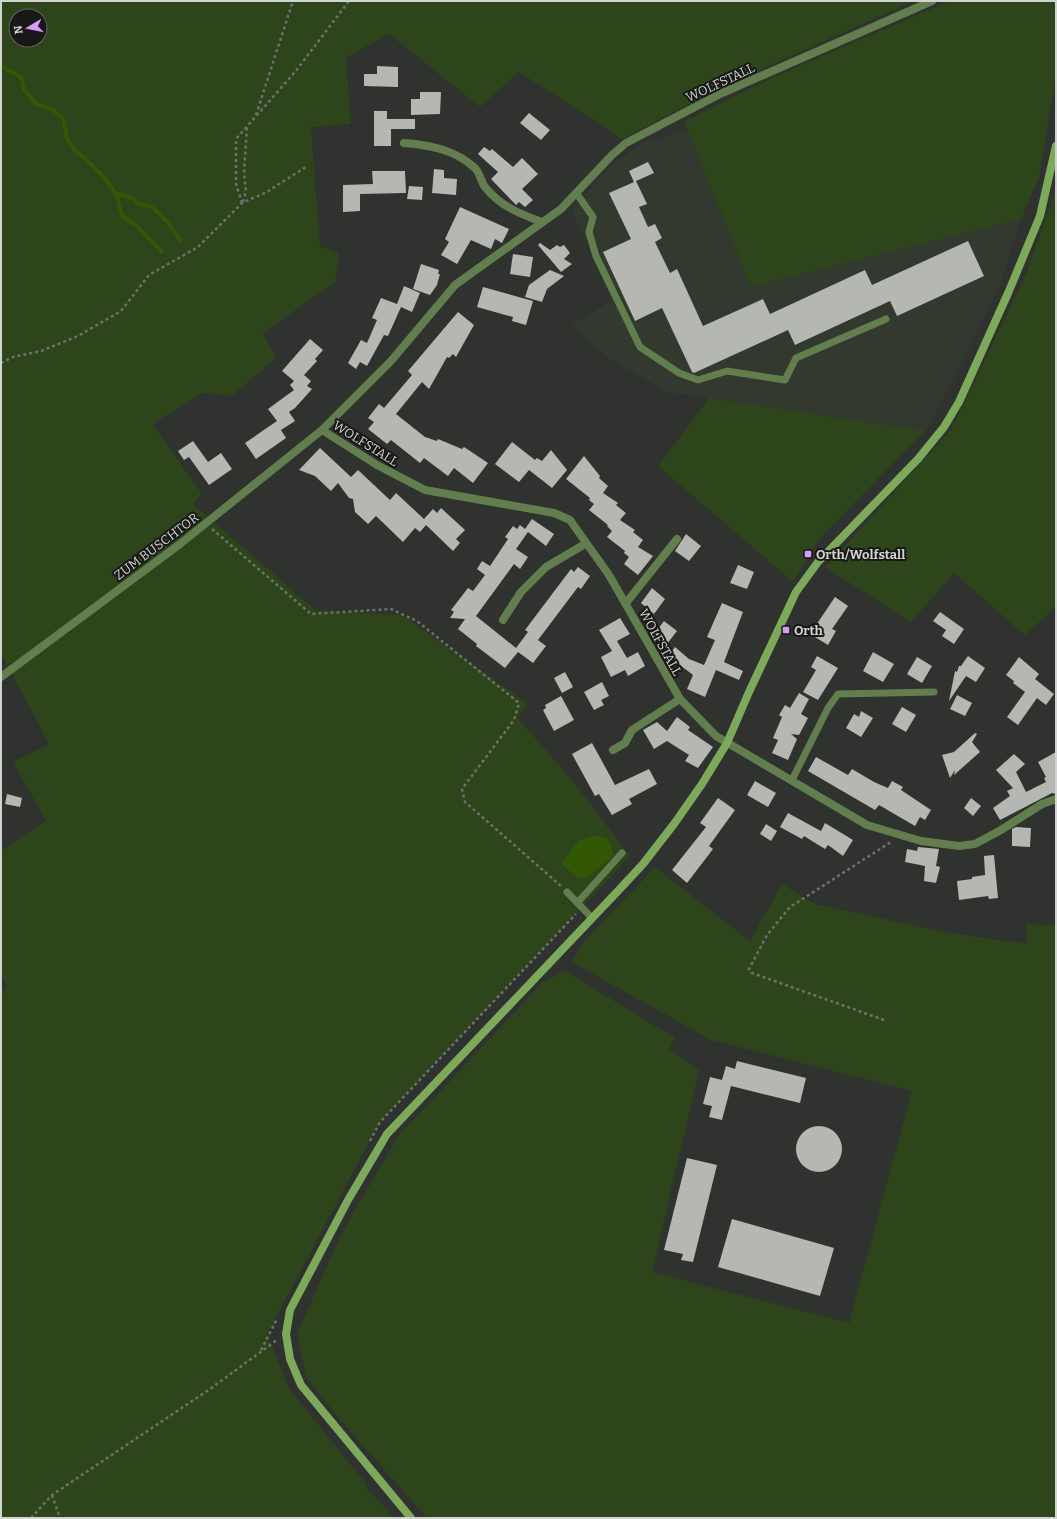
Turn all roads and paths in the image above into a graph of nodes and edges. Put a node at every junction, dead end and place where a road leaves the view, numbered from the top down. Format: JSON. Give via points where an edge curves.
{"nodes":[{"id":1,"x":293,"y":1,"type":"edge"},
{"id":2,"x":349,"y":1,"type":"edge"},
{"id":3,"x":932,"y":1,"type":"edge"},
{"id":4,"x":256,"y":115,"type":"junction"},
{"id":5,"x":247,"y":125,"type":"junction"},
{"id":6,"x":404,"y":142,"type":"dead end"},
{"id":7,"x":1056,"y":146,"type":"edge"},
{"id":8,"x":306,"y":167,"type":"dead end"},
{"id":9,"x":577,"y":194,"type":"junction"},
{"id":10,"x":242,"y":203,"type":"junction"},
{"id":11,"x":542,"y":222,"type":"junction"},
{"id":12,"x":886,"y":320,"type":"dead end"},
{"id":13,"x":1,"y":363,"type":"edge"},
{"id":14,"x":322,"y":430,"type":"junction"},
{"id":15,"x":205,"y":523,"type":"junction"},
{"id":16,"x":677,"y":539,"type":"dead end"},
{"id":17,"x":585,"y":544,"type":"junction"},
{"id":18,"x":626,"y":603,"type":"junction"},
{"id":19,"x":503,"y":620,"type":"dead end"},
{"id":20,"x":1,"y":678,"type":"edge"},
{"id":21,"x":934,"y":692,"type":"dead end"},
{"id":22,"x":680,"y":699,"type":"junction"},
{"id":23,"x":727,"y":743,"type":"junction"},
{"id":24,"x":614,"y":750,"type":"dead end"},
{"id":25,"x":792,"y":780,"type":"junction"},
{"id":26,"x":1056,"y":799,"type":"edge"},
{"id":27,"x":897,"y":833,"type":"junction"},
{"id":28,"x":622,"y":853,"type":"dead end"},
{"id":29,"x":567,"y":892,"type":"joint"},
{"id":30,"x":578,"y":902,"type":"junction"},
{"id":31,"x":592,"y":918,"type":"junction"},
{"id":32,"x":884,"y":1020,"type":"dead end"},
{"id":33,"x":286,"y":1334,"type":"junction"},
{"id":34,"x":52,"y":1495,"type":"junction"},
{"id":35,"x":31,"y":1518,"type":"edge"},
{"id":36,"x":60,"y":1518,"type":"edge"},
{"id":37,"x":411,"y":1518,"type":"edge"}],
"edges":[{"from":1,"to":4,"type":"path"},
{"from":2,"to":4,"type":"path","via":[[295,72]]},
{"from":3,"to":9,"type":"street","name":"WOLFSTALL","via":[[720,94],[644,132],[612,155]]},
{"from":4,"to":5,"type":"path"},
{"from":5,"to":10,"type":"path","via":[[244,173],[246,191]]},
{"from":5,"to":10,"type":"path","via":[[236,139],[236,184]]},
{"from":6,"to":11,"type":"street","via":[[429,145],[456,154],[476,169],[485,186],[503,204],[519,214]]},
{"from":7,"to":23,"type":"main road","via":[[1040,216],[959,402],[944,427],[918,459],[818,562],[796,592],[748,692]]},
{"from":8,"to":10,"type":"path","via":[[265,193]]},
{"from":9,"to":11,"type":"street","name":"WOLFSTALL","via":[[561,210]]},
{"from":9,"to":12,"type":"lane","via":[[593,217],[589,232],[596,256],[640,347],[679,373],[698,380],[727,371],[785,380],[796,358]]},
{"from":10,"to":13,"type":"path","via":[[198,247],[149,275],[121,310],[78,336]]},
{"from":11,"to":14,"type":"street","name":"WOLFSTALL","via":[[455,285],[391,361]]},
{"from":14,"to":15,"type":"street","name":"ZUM BUSCHTOR"},
{"from":14,"to":17,"type":"street","name":"WOLFSTALL","via":[[377,465],[426,490],[554,513],[570,520]]},
{"from":15,"to":20,"type":"street","name":"ZUM BUSCHTOR"},
{"from":15,"to":29,"type":"path","via":[[311,614],[391,609],[417,621],[519,703],[514,720],[462,789],[465,802]]},
{"from":16,"to":18,"type":"street"},
{"from":17,"to":18,"type":"street","name":"WOLFSTALL","via":[[609,575]]},
{"from":17,"to":19,"type":"street","via":[[546,567],[522,592]]},
{"from":18,"to":22,"type":"street","name":"WOLFSTALL"},
{"from":21,"to":25,"type":"lane","via":[[838,694],[828,708]]},
{"from":22,"to":23,"type":"street","name":"WOLFSTALL","via":[[716,736]]},
{"from":22,"to":24,"type":"street","via":[[632,730],[625,743]]},
{"from":23,"to":25,"type":"street"},
{"from":23,"to":31,"type":"main road","via":[[674,824],[642,864]]},
{"from":25,"to":27,"type":"street","via":[[867,825]]},
{"from":26,"to":27,"type":"street","via":[[1042,804],[975,844],[959,846],[921,841]]},
{"from":27,"to":32,"type":"path","via":[[889,844],[790,907],[767,935],[749,969],[752,973]]},
{"from":28,"to":30,"type":"lane"},
{"from":29,"to":30,"type":"lane"},
{"from":30,"to":31,"type":"lane"},
{"from":31,"to":33,"type":"main road","via":[[387,1134],[348,1200],[290,1310]]},
{"from":33,"to":34,"type":"path"},
{"from":33,"to":37,"type":"main road","via":[[290,1359],[301,1385]]},
{"from":34,"to":35,"type":"path"},
{"from":34,"to":36,"type":"path"}]}
